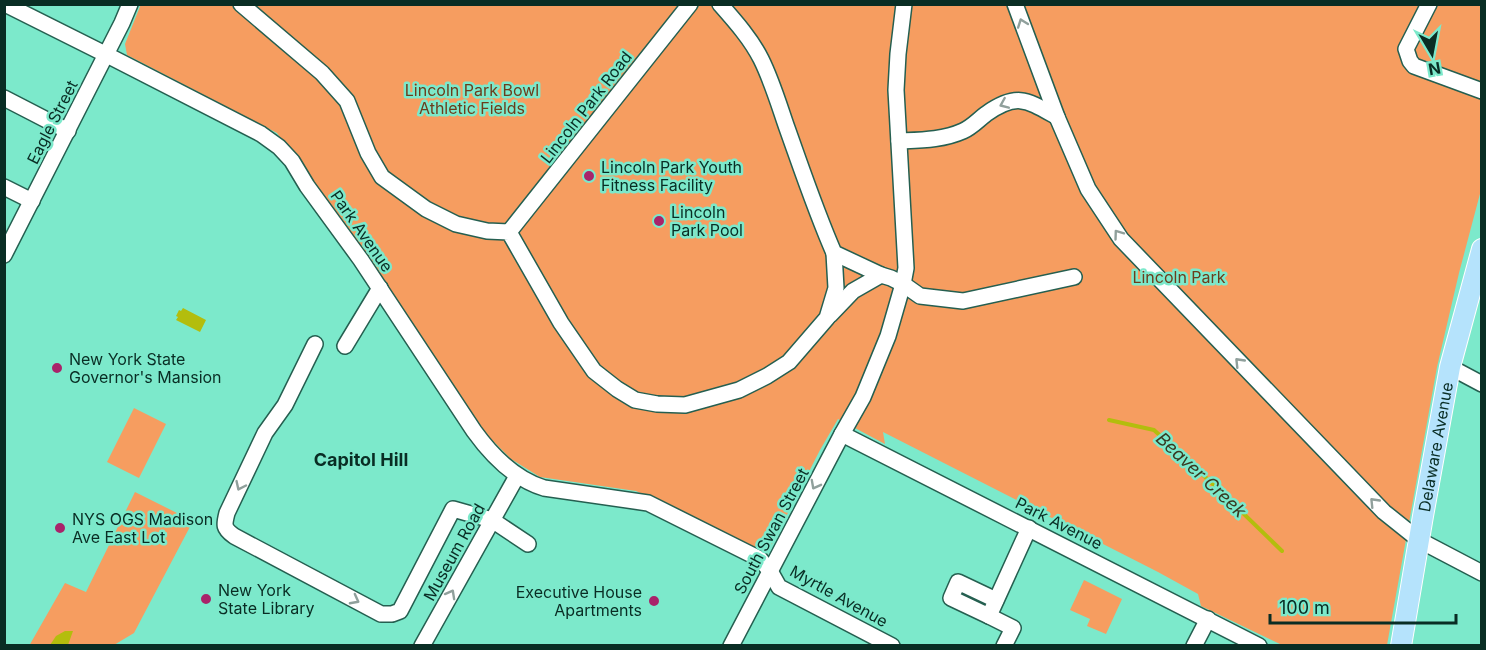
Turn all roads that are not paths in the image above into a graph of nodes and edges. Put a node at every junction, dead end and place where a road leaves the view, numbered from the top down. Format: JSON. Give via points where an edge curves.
{"nodes":[{"id":1,"x":4,"y":4,"type":"edge"},
{"id":2,"x":130,"y":4,"type":"edge"},
{"id":3,"x":241,"y":4,"type":"edge"},
{"id":4,"x":690,"y":4,"type":"edge"},
{"id":5,"x":720,"y":4,"type":"edge"},
{"id":6,"x":904,"y":4,"type":"edge"},
{"id":7,"x":1016,"y":4,"type":"edge"},
{"id":8,"x":1429,"y":4,"type":"edge"},
{"id":9,"x":107,"y":55,"type":"junction"},
{"id":10,"x":1482,"y":91,"type":"edge"},
{"id":11,"x":4,"y":98,"type":"edge"},
{"id":12,"x":1057,"y":117,"type":"junction"},
{"id":13,"x":68,"y":131,"type":"junction"},
{"id":14,"x":899,"y":141,"type":"junction"},
{"id":15,"x":4,"y":187,"type":"edge"},
{"id":16,"x":33,"y":201,"type":"junction"},
{"id":17,"x":509,"y":232,"type":"junction"},
{"id":18,"x":1482,"y":249,"type":"edge"},
{"id":19,"x":834,"y":253,"type":"junction"},
{"id":20,"x":4,"y":255,"type":"edge"},
{"id":21,"x":881,"y":275,"type":"junction"},
{"id":22,"x":1074,"y":277,"type":"dead end"},
{"id":23,"x":903,"y":284,"type":"junction"},
{"id":24,"x":380,"y":288,"type":"junction"},
{"id":25,"x":827,"y":318,"type":"junction"},
{"id":26,"x":315,"y":344,"type":"dead end"},
{"id":27,"x":345,"y":346,"type":"dead end"},
{"id":28,"x":1450,"y":367,"type":"junction"},
{"id":29,"x":1482,"y":384,"type":"edge"},
{"id":30,"x":842,"y":434,"type":"junction"},
{"id":31,"x":517,"y":476,"type":"junction"},
{"id":32,"x":648,"y":502,"type":"joint"},
{"id":33,"x":492,"y":520,"type":"junction"},
{"id":34,"x":1029,"y":528,"type":"junction"},
{"id":35,"x":1419,"y":540,"type":"junction"},
{"id":36,"x":528,"y":544,"type":"dead end"},
{"id":37,"x":770,"y":571,"type":"junction"},
{"id":38,"x":1482,"y":573,"type":"edge"},
{"id":39,"x":996,"y":600,"type":"junction"},
{"id":40,"x":989,"y":616,"type":"junction"},
{"id":41,"x":1208,"y":619,"type":"junction"},
{"id":42,"x":422,"y":645,"type":"edge"},
{"id":43,"x":731,"y":645,"type":"edge"},
{"id":44,"x":892,"y":645,"type":"edge"},
{"id":45,"x":1004,"y":645,"type":"edge"},
{"id":46,"x":1194,"y":645,"type":"edge"},
{"id":47,"x":1259,"y":645,"type":"edge"},
{"id":48,"x":1401,"y":645,"type":"edge"}],
"edges":[{"from":1,"to":9,"type":"street","name":"Park Avenue"},
{"from":2,"to":9,"type":"street","name":"Eagle Street"},
{"from":3,"to":17,"type":"street","via":[[322,73],[347,100],[382,177],[426,209],[456,224]]},
{"from":4,"to":17,"type":"street","name":"Lincoln Park Road"},
{"from":5,"to":19,"type":"street","via":[[761,59]]},
{"from":6,"to":14,"type":"street","name":"South Swan Street","via":[[896,90]]},
{"from":12,"to":7,"type":"street","one_way":true},
{"from":8,"to":10,"type":"street","via":[[1406,49],[1410,62]]},
{"from":9,"to":13,"type":"street","name":"Eagle Street"},
{"from":9,"to":24,"type":"street","name":"Park Avenue","via":[[279,147]]},
{"from":11,"to":13,"type":"street"},
{"from":12,"to":14,"type":"street","one_way":true,"via":[[1032,103],[1015,100],[1002,103],[967,130],[935,139]]},
{"from":35,"to":12,"type":"street","one_way":true,"via":[[1384,512],[1121,239],[1088,189]]},
{"from":13,"to":16,"type":"street","name":"Eagle Street"},
{"from":14,"to":23,"type":"street","name":"South Swan Street","via":[[906,268]]},
{"from":15,"to":16,"type":"street"},
{"from":16,"to":20,"type":"street","name":"Eagle Street"},
{"from":17,"to":25,"type":"street","via":[[561,323],[594,371],[635,400],[685,405],[739,390],[789,362]]},
{"from":18,"to":28,"type":"main road","name":"Delaware Avenue"},
{"from":19,"to":21,"type":"street"},
{"from":19,"to":25,"type":"street","via":[[836,288]]},
{"from":21,"to":23,"type":"street"},
{"from":21,"to":25,"type":"street","via":[[853,291]]},
{"from":22,"to":23,"type":"street","via":[[963,301],[920,296]]},
{"from":23,"to":30,"type":"street","name":"South Swan Street","via":[[888,336],[863,397]]},
{"from":24,"to":27,"type":"street"},
{"from":24,"to":31,"type":"street","name":"Park Avenue","via":[[489,451]]},
{"from":26,"to":33,"type":"street","one_way":true,"via":[[285,405],[265,433],[227,513],[227,531],[381,614],[392,614],[400,611],[453,509]]},
{"from":28,"to":29,"type":"street"},
{"from":28,"to":35,"type":"main road","name":"Delaware Avenue"},
{"from":30,"to":34,"type":"street","name":"Park Avenue"},
{"from":30,"to":37,"type":"street","name":"South Swan Street","one_way":true},
{"from":31,"to":32,"type":"street","name":"Park Avenue","via":[[544,488]]},
{"from":31,"to":33,"type":"street","name":"Museum Road"},
{"from":32,"to":37,"type":"street","name":"Myrtle Avenue","via":[[760,559]]},
{"from":33,"to":36,"type":"street"},
{"from":42,"to":33,"type":"street","name":"Museum Road","one_way":true},
{"from":34,"to":39,"type":"street"},
{"from":34,"to":41,"type":"street","name":"Park Avenue"},
{"from":35,"to":38,"type":"street"},
{"from":35,"to":48,"type":"main road","name":"Delaware Avenue"},
{"from":37,"to":43,"type":"street","name":"South Swan Street"},
{"from":37,"to":44,"type":"street","name":"Myrtle Avenue","via":[[779,587]]},
{"from":39,"to":40,"type":"street"},
{"from":39,"to":40,"type":"street","via":[[958,582],[951,598]]},
{"from":40,"to":45,"type":"street","via":[[1013,628]]},
{"from":41,"to":46,"type":"street"},
{"from":41,"to":47,"type":"street","name":"Park Avenue"}]}
